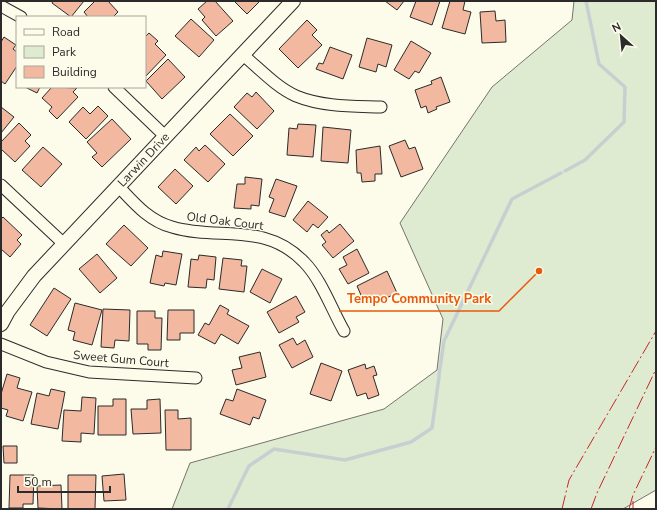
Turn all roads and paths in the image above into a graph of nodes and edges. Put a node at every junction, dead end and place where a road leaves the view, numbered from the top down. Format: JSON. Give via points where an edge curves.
{"nodes":[{"id":1,"x":294,"y":1,"type":"edge"},
{"id":2,"x":1,"y":6,"type":"edge"},
{"id":3,"x":19,"y":16,"type":"edge"},
{"id":4,"x":243,"y":55,"type":"junction"},
{"id":5,"x":115,"y":88,"type":"edge"},
{"id":6,"x":381,"y":107,"type":"dead end"},
{"id":7,"x":165,"y":136,"type":"junction"},
{"id":8,"x":1,"y":185,"type":"edge"},
{"id":9,"x":119,"y":187,"type":"junction"},
{"id":10,"x":64,"y":244,"type":"junction"},
{"id":11,"x":1,"y":324,"type":"edge"},
{"id":12,"x":344,"y":331,"type":"dead end"},
{"id":13,"x":1,"y":344,"type":"edge"},
{"id":14,"x":196,"y":378,"type":"dead end"}],
"edges":[{"from":1,"to":4,"type":"street","name":"Larwin Drive"},
{"from":2,"to":3,"type":"street"},
{"from":4,"to":6,"type":"street","via":[[278,85],[296,95],[317,102]]},
{"from":4,"to":7,"type":"street","name":"Larwin Drive"},
{"from":5,"to":7,"type":"street"},
{"from":7,"to":9,"type":"street","name":"Larwin Drive"},
{"from":8,"to":10,"type":"street"},
{"from":9,"to":10,"type":"street","name":"Larwin Drive"},
{"from":9,"to":12,"type":"street","name":"Old Oak Court","via":[[141,210],[155,220],[172,227],[255,236],[290,250],[305,262],[318,281]]},
{"from":10,"to":11,"type":"street","name":"Larwin Drive","via":[[34,276]]},
{"from":13,"to":14,"type":"street","name":"Sweet Gum Court","via":[[46,362],[89,372]]}]}
